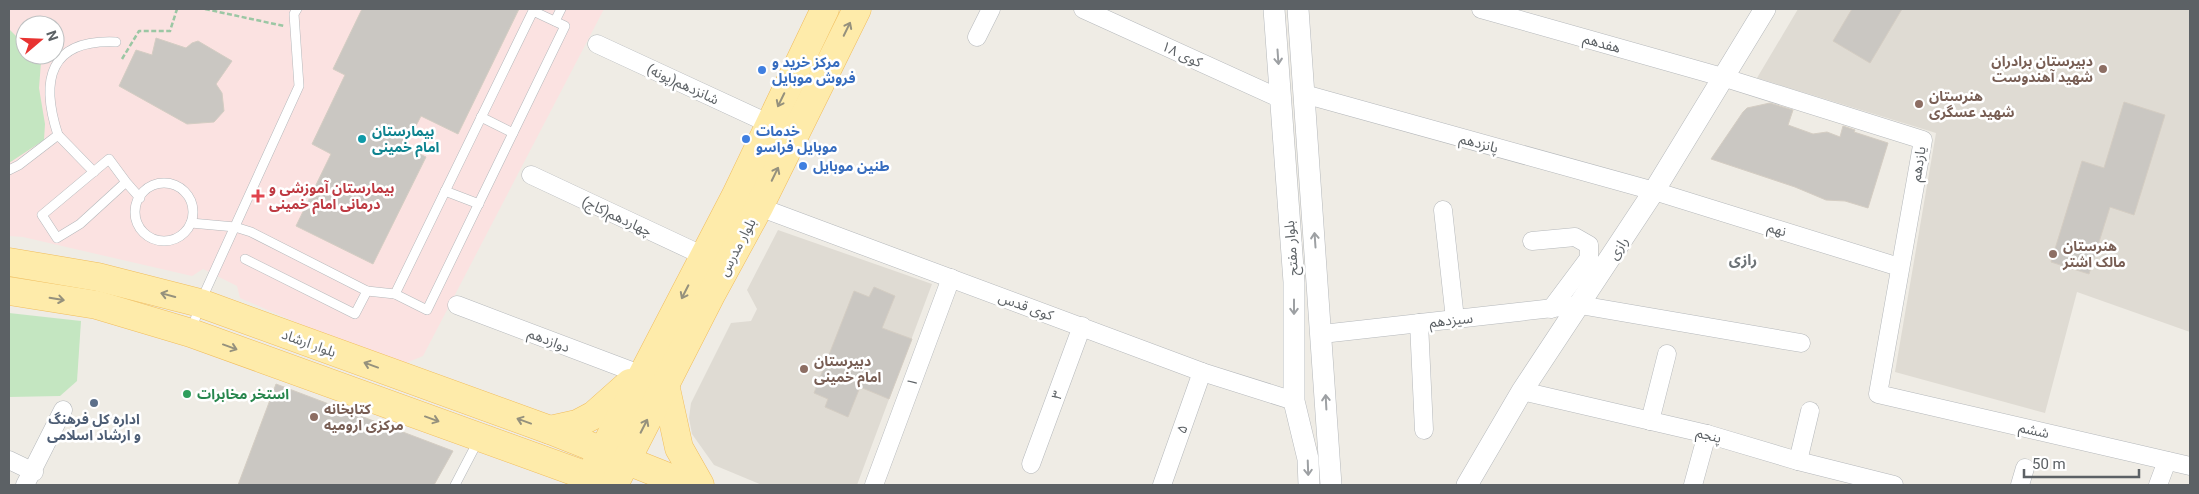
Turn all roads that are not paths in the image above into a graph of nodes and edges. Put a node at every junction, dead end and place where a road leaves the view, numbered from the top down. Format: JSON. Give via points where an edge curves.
{"nodes":[{"id":1,"x":297,"y":9,"type":"edge"},
{"id":2,"x":561,"y":9,"type":"edge"},
{"id":3,"x":826,"y":9,"type":"edge"},
{"id":4,"x":857,"y":9,"type":"edge"},
{"id":5,"x":992,"y":9,"type":"edge"},
{"id":6,"x":1083,"y":9,"type":"edge"},
{"id":7,"x":1274,"y":9,"type":"edge"},
{"id":8,"x":1298,"y":9,"type":"edge"},
{"id":9,"x":1481,"y":9,"type":"edge"},
{"id":10,"x":1765,"y":9,"type":"edge"},
{"id":11,"x":533,"y":10,"type":"edge"},
{"id":12,"x":554,"y":21,"type":"junction"},
{"id":13,"x":977,"y":37,"type":"dead end"},
{"id":14,"x":116,"y":42,"type":"dead end"},
{"id":15,"x":597,"y":44,"type":"dead end"},
{"id":16,"x":1722,"y":77,"type":"junction"},
{"id":17,"x":1304,"y":94,"type":"junction"},
{"id":18,"x":1281,"y":100,"type":"junction"},
{"id":19,"x":481,"y":117,"type":"junction"},
{"id":20,"x":770,"y":124,"type":"junction"},
{"id":21,"x":513,"y":133,"type":"junction"},
{"id":22,"x":58,"y":135,"type":"junction"},
{"id":23,"x":1309,"y":156,"type":"junction"},
{"id":24,"x":1285,"y":158,"type":"junction"},
{"id":25,"x":9,"y":170,"type":"edge"},
{"id":26,"x":94,"y":172,"type":"junction"},
{"id":27,"x":531,"y":175,"type":"dead end"},
{"id":28,"x":126,"y":182,"type":"junction"},
{"id":29,"x":445,"y":191,"type":"junction"},
{"id":30,"x":1654,"y":191,"type":"junction"},
{"id":31,"x":140,"y":198,"type":"junction"},
{"id":32,"x":751,"y":203,"type":"junction"},
{"id":33,"x":479,"y":204,"type":"junction"},
{"id":34,"x":1443,"y":210,"type":"dead end"},
{"id":35,"x":191,"y":223,"type":"junction"},
{"id":36,"x":235,"y":227,"type":"junction"},
{"id":37,"x":1532,"y":241,"type":"dead end"},
{"id":38,"x":704,"y":256,"type":"junction"},
{"id":39,"x":245,"y":259,"type":"dead end"},
{"id":40,"x":9,"y":262,"type":"edge"},
{"id":41,"x":1899,"y":267,"type":"junction"},
{"id":42,"x":950,"y":278,"type":"junction"},
{"id":43,"x":367,"y":291,"type":"junction"},
{"id":44,"x":9,"y":292,"type":"edge"},
{"id":45,"x":395,"y":294,"type":"junction"},
{"id":46,"x":200,"y":303,"type":"junction"},
{"id":47,"x":457,"y":305,"type":"dead end"},
{"id":48,"x":1580,"y":306,"type":"junction"},
{"id":49,"x":1551,"y":309,"type":"junction"},
{"id":50,"x":1455,"y":319,"type":"junction"},
{"id":51,"x":1419,"y":323,"type":"junction"},
{"id":52,"x":1082,"y":326,"type":"junction"},
{"id":53,"x":191,"y":333,"type":"junction"},
{"id":54,"x":1322,"y":334,"type":"junction"},
{"id":55,"x":1801,"y":343,"type":"dead end"},
{"id":56,"x":1667,"y":354,"type":"dead end"},
{"id":57,"x":1202,"y":372,"type":"junction"},
{"id":58,"x":653,"y":380,"type":"junction"},
{"id":59,"x":1522,"y":391,"type":"junction"},
{"id":60,"x":1878,"y":394,"type":"joint"},
{"id":61,"x":1294,"y":401,"type":"junction"},
{"id":62,"x":63,"y":410,"type":"dead end"},
{"id":63,"x":1810,"y":411,"type":"dead end"},
{"id":64,"x":1650,"y":421,"type":"junction"},
{"id":65,"x":550,"y":430,"type":"junction"},
{"id":66,"x":1424,"y":430,"type":"dead end"},
{"id":67,"x":1707,"y":434,"type":"junction"},
{"id":68,"x":481,"y":437,"type":"junction"},
{"id":69,"x":9,"y":460,"type":"edge"},
{"id":70,"x":2167,"y":460,"type":"junction"},
{"id":71,"x":1798,"y":461,"type":"junction"},
{"id":72,"x":1031,"y":464,"type":"dead end"},
{"id":73,"x":2190,"y":466,"type":"edge"},
{"id":74,"x":605,"y":474,"type":"edge"},
{"id":75,"x":29,"y":479,"type":"edge"},
{"id":76,"x":1850,"y":480,"type":"edge"},
{"id":77,"x":456,"y":485,"type":"edge"},
{"id":78,"x":688,"y":485,"type":"edge"},
{"id":79,"x":700,"y":485,"type":"edge"},
{"id":80,"x":874,"y":485,"type":"edge"},
{"id":81,"x":1162,"y":485,"type":"edge"},
{"id":82,"x":1309,"y":485,"type":"edge"},
{"id":83,"x":1331,"y":485,"type":"edge"},
{"id":84,"x":1467,"y":485,"type":"edge"},
{"id":85,"x":1693,"y":485,"type":"edge"},
{"id":86,"x":1894,"y":485,"type":"edge"},
{"id":87,"x":2158,"y":485,"type":"edge"}],
"edges":[{"from":1,"to":36,"type":"lane","via":[[294,14],[299,86]]},
{"from":2,"to":12,"type":"lane"},
{"from":3,"to":20,"type":"main road","name":"بلوار مدرس","one_way":true},
{"from":32,"to":4,"type":"main road","name":"بلوار مدرس","one_way":true},
{"from":5,"to":13,"type":"street"},
{"from":6,"to":18,"type":"street","name":"کوی ۱۸"},
{"from":7,"to":18,"type":"street","name":"بلوار مفتح","one_way":true},
{"from":8,"to":17,"type":"street","name":"بلوار مفتح"},
{"from":9,"to":16,"type":"street","name":"هفدهم"},
{"from":10,"to":16,"type":"street","name":"رازی"},
{"from":11,"to":12,"type":"lane"},
{"from":11,"to":19,"type":"lane"},
{"from":12,"to":21,"type":"lane","via":[[565,26]]},
{"from":14,"to":22,"type":"lane","via":[[96,41],[71,50],[54,66],[49,92],[51,114]]},
{"from":15,"to":20,"type":"street","name":"شانزدهم(پونه)"},
{"from":16,"to":30,"type":"street","name":"رازی"},
{"from":16,"to":41,"type":"street","name":"یازدهم","via":[[1923,140]]},
{"from":17,"to":23,"type":"street","name":"بلوار مفتح"},
{"from":17,"to":30,"type":"street","name":"پانزدهم"},
{"from":18,"to":24,"type":"street","name":"بلوار مفتح"},
{"from":19,"to":21,"type":"lane"},
{"from":19,"to":29,"type":"lane"},
{"from":20,"to":32,"type":"main road","name":"بلوار مدرس"},
{"from":21,"to":33,"type":"lane"},
{"from":22,"to":25,"type":"lane"},
{"from":22,"to":26,"type":"lane"},
{"from":23,"to":24,"type":"street"},
{"from":54,"to":23,"type":"street","name":"بلوار مفتح","one_way":true},
{"from":24,"to":61,"type":"street","name":"بلوار مفتح","one_way":true,"via":[[1294,282]]},
{"from":26,"to":28,"type":"lane","via":[[109,159]]},
{"from":26,"to":28,"type":"lane","via":[[42,215],[57,238],[80,224]]},
{"from":27,"to":38,"type":"street","name":"چهاردهم(کاج)"},
{"from":28,"to":31,"type":"lane"},
{"from":29,"to":33,"type":"lane"},
{"from":29,"to":45,"type":"lane"},
{"from":30,"to":41,"type":"street","name":"نهم"},
{"from":30,"to":48,"type":"street","name":"رازی"},
{"from":31,"to":35,"type":"lane","via":[[149,187],[175,185],[183,190],[192,205]]},
{"from":31,"to":35,"type":"lane","via":[[135,211],[137,221],[149,236],[158,240],[178,237]]},
{"from":32,"to":38,"type":"main road","name":"بلوار مدرس"},
{"from":32,"to":42,"type":"street","name":"کوی قدس"},
{"from":32,"to":58,"type":"main road","name":"بلوار مدرس"},
{"from":33,"to":45,"type":"lane","via":[[427,310]]},
{"from":34,"to":50,"type":"street"},
{"from":35,"to":36,"type":"lane"},
{"from":36,"to":43,"type":"lane","via":[[252,232]]},
{"from":36,"to":46,"type":"lane"},
{"from":37,"to":49,"type":"street","via":[[1576,238],[1589,245],[1589,258]]},
{"from":38,"to":58,"type":"main road","name":"بلوار مدرس","one_way":true},
{"from":39,"to":43,"type":"lane","via":[[355,314]]},
{"from":46,"to":40,"type":"main road","name":"بلوار ارشاد","one_way":true,"via":[[98,276]]},
{"from":41,"to":60,"type":"street","name":"یازدهم"},
{"from":42,"to":52,"type":"street","name":"کوی قدس"},
{"from":42,"to":80,"type":"street","name":"۱"},
{"from":43,"to":45,"type":"lane"},
{"from":44,"to":53,"type":"main road","one_way":true,"via":[[96,305]]},
{"from":46,"to":53,"type":"lane"},
{"from":65,"to":46,"type":"main road","name":"بلوار ارشاد","one_way":true},
{"from":47,"to":58,"type":"street","name":"دوازدهم"},
{"from":48,"to":49,"type":"street","name":"سیزدهم"},
{"from":48,"to":55,"type":"street","name":"سیزدهم"},
{"from":48,"to":59,"type":"street","name":"رازی"},
{"from":49,"to":50,"type":"street","name":"سیزدهم"},
{"from":50,"to":51,"type":"street","name":"سیزدهم"},
{"from":51,"to":54,"type":"street","name":"سیزدهم"},
{"from":51,"to":66,"type":"street"},
{"from":52,"to":57,"type":"street","name":"کوی قدس"},
{"from":52,"to":72,"type":"street","name":"۳"},
{"from":53,"to":68,"type":"main road","one_way":true},
{"from":83,"to":54,"type":"street","name":"بلوار مفتح","one_way":true},
{"from":56,"to":64,"type":"street"},
{"from":57,"to":61,"type":"street","name":"کوی قدس"},
{"from":57,"to":81,"type":"street","name":"۵"},
{"from":58,"to":65,"type":"main road","via":[[627,384],[594,415],[577,424]]},
{"from":58,"to":74,"type":"main road","name":"بلوار مدرس"},
{"from":58,"to":79,"type":"main road","via":[[679,448]]},
{"from":59,"to":64,"type":"street","name":"پنجم"},
{"from":59,"to":84,"type":"street","name":"رازی"},
{"from":60,"to":70,"type":"street","name":"ششم"},
{"from":61,"to":82,"type":"street","name":"بلوار مفتح","one_way":true,"via":[[1308,459]]},
{"from":62,"to":75,"type":"street"},
{"from":63,"to":71,"type":"street"},
{"from":64,"to":67,"type":"street","name":"پنجم"},
{"from":65,"to":74,"type":"main road","name":"بلوار ارشاد"},
{"from":67,"to":71,"type":"street","name":"پنجم"},
{"from":67,"to":85,"type":"street"},
{"from":68,"to":74,"type":"main road"},
{"from":68,"to":77,"type":"lane"},
{"from":69,"to":75,"type":"street"},
{"from":70,"to":73,"type":"street","name":"ششم"},
{"from":70,"to":87,"type":"street"},
{"from":71,"to":76,"type":"street","name":"پنجم"},
{"from":74,"to":78,"type":"main road"},
{"from":76,"to":86,"type":"street","name":"پنجم"}]}
